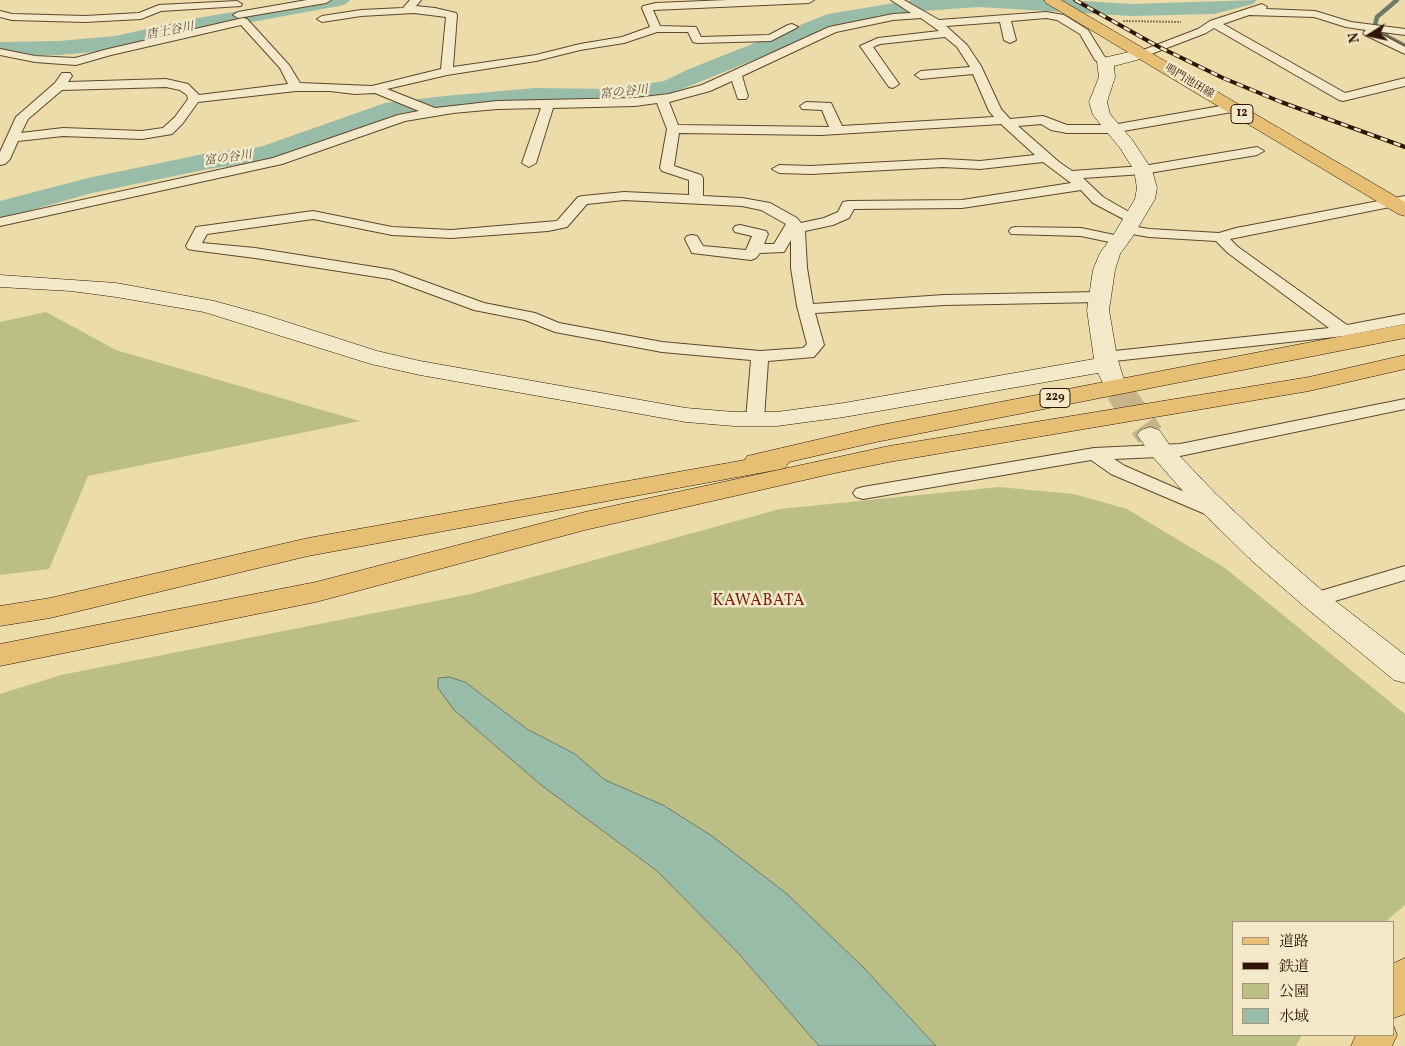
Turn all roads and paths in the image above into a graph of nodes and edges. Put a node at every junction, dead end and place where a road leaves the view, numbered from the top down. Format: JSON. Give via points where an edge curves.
{"nodes":[{"id":1,"x":326,"y":0,"type":"edge"},
{"id":2,"x":416,"y":0,"type":"edge"},
{"id":3,"x":809,"y":0,"type":"edge"},
{"id":4,"x":1268,"y":0,"type":"edge"},
{"id":5,"x":899,"y":1,"type":"edge"},
{"id":6,"x":1053,"y":1,"type":"edge"},
{"id":7,"x":238,"y":2,"type":"edge"},
{"id":8,"x":410,"y":10,"type":"junction"},
{"id":9,"x":1250,"y":12,"type":"junction"},
{"id":10,"x":0,"y":14,"type":"edge"},
{"id":11,"x":921,"y":14,"type":"junction"},
{"id":12,"x":238,"y":18,"type":"junction"},
{"id":13,"x":322,"y":19,"type":"dead end"},
{"id":14,"x":1005,"y":19,"type":"junction"},
{"id":15,"x":1122,"y":21,"type":"dead end"},
{"id":16,"x":859,"y":22,"type":"junction"},
{"id":17,"x":937,"y":23,"type":"junction"},
{"id":18,"x":1214,"y":24,"type":"junction"},
{"id":19,"x":792,"y":27,"type":"dead end"},
{"id":20,"x":1366,"y":28,"type":"junction"},
{"id":21,"x":656,"y":29,"type":"junction"},
{"id":22,"x":1405,"y":32,"type":"edge"},
{"id":23,"x":948,"y":33,"type":"junction"},
{"id":24,"x":1010,"y":40,"type":"dead end"},
{"id":25,"x":878,"y":41,"type":"junction"},
{"id":26,"x":0,"y":52,"type":"edge"},
{"id":27,"x":1142,"y":54,"type":"junction"},
{"id":28,"x":1402,"y":54,"type":"edge"},
{"id":29,"x":76,"y":62,"type":"junction"},
{"id":30,"x":1105,"y":62,"type":"junction"},
{"id":31,"x":976,"y":70,"type":"junction"},
{"id":32,"x":448,"y":71,"type":"junction"},
{"id":33,"x":922,"y":74,"type":"dead end"},
{"id":34,"x":736,"y":75,"type":"junction"},
{"id":35,"x":1405,"y":82,"type":"edge"},
{"id":36,"x":893,"y":84,"type":"dead end"},
{"id":37,"x":59,"y":86,"type":"junction"},
{"id":38,"x":296,"y":87,"type":"junction"},
{"id":39,"x":378,"y":89,"type":"junction"},
{"id":40,"x":742,"y":96,"type":"dead end"},
{"id":41,"x":194,"y":99,"type":"junction"},
{"id":42,"x":662,"y":99,"type":"junction"},
{"id":43,"x":548,"y":104,"type":"junction"},
{"id":44,"x":806,"y":106,"type":"dead end"},
{"id":45,"x":1232,"y":108,"type":"junction"},
{"id":46,"x":434,"y":112,"type":"junction"},
{"id":47,"x":1005,"y":121,"type":"junction"},
{"id":48,"x":673,"y":129,"type":"junction"},
{"id":49,"x":1112,"y":129,"type":"junction"},
{"id":50,"x":837,"y":130,"type":"junction"},
{"id":51,"x":14,"y":138,"type":"junction"},
{"id":52,"x":1257,"y":151,"type":"dead end"},
{"id":53,"x":1046,"y":158,"type":"junction"},
{"id":54,"x":0,"y":162,"type":"edge"},
{"id":55,"x":529,"y":163,"type":"dead end"},
{"id":56,"x":779,"y":169,"type":"dead end"},
{"id":57,"x":1143,"y":170,"type":"junction"},
{"id":58,"x":1070,"y":175,"type":"junction"},
{"id":59,"x":1084,"y":185,"type":"junction"},
{"id":60,"x":696,"y":201,"type":"junction"},
{"id":61,"x":1401,"y":205,"type":"edge"},
{"id":62,"x":0,"y":222,"type":"edge"},
{"id":63,"x":798,"y":228,"type":"junction"},
{"id":64,"x":740,"y":229,"type":"dead end"},
{"id":65,"x":1126,"y":229,"type":"junction"},
{"id":66,"x":1016,"y":231,"type":"dead end"},
{"id":67,"x":1220,"y":237,"type":"junction"},
{"id":68,"x":692,"y":239,"type":"dead end"},
{"id":69,"x":755,"y":248,"type":"junction"},
{"id":70,"x":0,"y":281,"type":"edge"},
{"id":71,"x":1099,"y":297,"type":"junction"},
{"id":72,"x":806,"y":309,"type":"junction"},
{"id":73,"x":1405,"y":319,"type":"edge"},
{"id":74,"x":1344,"y":331,"type":"junction"},
{"id":75,"x":1405,"y":331,"type":"edge"},
{"id":76,"x":1405,"y":350,"type":"edge"},
{"id":77,"x":760,"y":356,"type":"junction"},
{"id":78,"x":1405,"y":362,"type":"edge"},
{"id":79,"x":1108,"y":367,"type":"junction"},
{"id":80,"x":1303,"y":379,"type":"junction"},
{"id":81,"x":1405,"y":379,"type":"edge"},
{"id":82,"x":1405,"y":404,"type":"edge"},
{"id":83,"x":755,"y":419,"type":"junction"},
{"id":84,"x":1156,"y":444,"type":"junction"},
{"id":85,"x":1094,"y":454,"type":"junction"},
{"id":86,"x":706,"y":474,"type":"junction"},
{"id":87,"x":738,"y":488,"type":"junction"},
{"id":88,"x":863,"y":493,"type":"dead end"},
{"id":89,"x":1222,"y":515,"type":"junction"},
{"id":90,"x":1405,"y":573,"type":"edge"},
{"id":91,"x":1315,"y":600,"type":"junction"},
{"id":92,"x":50,"y":608,"type":"junction"},
{"id":93,"x":0,"y":616,"type":"edge"},
{"id":94,"x":0,"y":623,"type":"edge"},
{"id":95,"x":63,"y":644,"type":"junction"},
{"id":96,"x":0,"y":655,"type":"edge"},
{"id":97,"x":0,"y":665,"type":"edge"},
{"id":98,"x":1405,"y":672,"type":"edge"},
{"id":99,"x":1405,"y":976,"type":"edge"},
{"id":100,"x":1395,"y":998,"type":"edge"}],
"edges":[{"from":1,"to":12,"type":"street"},
{"from":2,"to":8,"type":"street"},
{"from":3,"to":21,"type":"street","via":[[647,8]]},
{"from":4,"to":9,"type":"street"},
{"from":5,"to":11,"type":"street"},
{"from":6,"to":27,"type":"main road","name":"鳴門池田線","number":"12"},
{"from":7,"to":10,"type":"street","via":[[159,8],[141,16],[85,19]]},
{"from":7,"to":12,"type":"street","via":[[234,15]]},
{"from":8,"to":13,"type":"street"},
{"from":8,"to":32,"type":"street","via":[[452,15]]},
{"from":9,"to":18,"type":"street"},
{"from":9,"to":20,"type":"street","via":[[1315,14]]},
{"from":11,"to":16,"type":"street"},
{"from":11,"to":17,"type":"street"},
{"from":12,"to":29,"type":"street"},
{"from":12,"to":38,"type":"street","via":[[286,67]]},
{"from":14,"to":17,"type":"street"},
{"from":14,"to":24,"type":"street"},
{"from":14,"to":30,"type":"street","via":[[1046,15],[1060,17],[1084,32],[1099,58]]},
{"from":15,"to":18,"type":"path"},
{"from":16,"to":25,"type":"street"},
{"from":16,"to":34,"type":"street","via":[[832,29]]},
{"from":17,"to":23,"type":"street"},
{"from":18,"to":27,"type":"street"},
{"from":18,"to":35,"type":"street","via":[[1343,97]]},
{"from":19,"to":21,"type":"street","via":[[771,38],[697,40],[692,29]]},
{"from":20,"to":22,"type":"street"},
{"from":20,"to":28,"type":"street"},
{"from":21,"to":32,"type":"street","via":[[624,40],[536,58]]},
{"from":23,"to":25,"type":"street"},
{"from":23,"to":31,"type":"street","via":[[966,52]]},
{"from":25,"to":36,"type":"street","via":[[866,46]]},
{"from":26,"to":29,"type":"street","via":[[35,60]]},
{"from":27,"to":30,"type":"street"},
{"from":27,"to":45,"type":"main road","name":"鳴門池田線","number":"12"},
{"from":29,"to":37,"type":"street"},
{"from":30,"to":49,"type":"street","via":[[1107,77],[1098,102],[1102,116]]},
{"from":31,"to":33,"type":"street"},
{"from":31,"to":47,"type":"street","via":[[995,111]]},
{"from":32,"to":39,"type":"street"},
{"from":34,"to":40,"type":"street"},
{"from":34,"to":42,"type":"street","via":[[706,88]]},
{"from":37,"to":41,"type":"street","via":[[166,83],[184,87],[194,94]]},
{"from":37,"to":51,"type":"street","via":[[22,117]]},
{"from":38,"to":39,"type":"street"},
{"from":38,"to":41,"type":"street"},
{"from":39,"to":46,"type":"street"},
{"from":41,"to":51,"type":"street","via":[[167,131],[142,135],[63,132]]},
{"from":42,"to":43,"type":"street"},
{"from":42,"to":48,"type":"street"},
{"from":43,"to":46,"type":"street","via":[[497,105]]},
{"from":43,"to":55,"type":"street"},
{"from":44,"to":50,"type":"street","via":[[827,106]]},
{"from":45,"to":49,"type":"street"},
{"from":45,"to":61,"type":"main road","name":"鳴門池田線","number":"12"},
{"from":46,"to":62,"type":"street","via":[[402,118],[276,161]]},
{"from":47,"to":49,"type":"street","via":[[1043,120],[1067,129]]},
{"from":47,"to":50,"type":"street"},
{"from":47,"to":53,"type":"street"},
{"from":48,"to":50,"type":"street"},
{"from":48,"to":60,"type":"street","via":[[667,168],[696,178]]},
{"from":49,"to":57,"type":"street"},
{"from":51,"to":54,"type":"street"},
{"from":52,"to":57,"type":"street"},
{"from":53,"to":56,"type":"street","via":[[980,165]]},
{"from":53,"to":58,"type":"street"},
{"from":57,"to":58,"type":"street"},
{"from":57,"to":65,"type":"street","via":[[1147,188],[1144,199]]},
{"from":58,"to":59,"type":"street"},
{"from":59,"to":63,"type":"street","via":[[962,204],[848,205],[844,215]]},
{"from":59,"to":65,"type":"street"},
{"from":60,"to":63,"type":"street","via":[[765,206]]},
{"from":60,"to":77,"type":"street","via":[[624,196],[583,200],[562,224],[451,234],[392,231],[313,215],[201,230],[193,246],[393,275],[480,307],[529,316],[555,327],[662,346]]},
{"from":61,"to":67,"type":"street"},
{"from":63,"to":69,"type":"street","via":[[790,227],[779,249]]},
{"from":63,"to":72,"type":"street","via":[[799,268]]},
{"from":64,"to":69,"type":"street","via":[[761,234]]},
{"from":65,"to":66,"type":"street"},
{"from":65,"to":67,"type":"street"},
{"from":65,"to":71,"type":"street","via":[[1110,253]]},
{"from":67,"to":74,"type":"street","via":[[1233,250]]},
{"from":68,"to":69,"type":"street","via":[[697,250],[751,255]]},
{"from":70,"to":83,"type":"street","via":[[89,287],[197,305],[256,320],[371,357],[420,368],[686,415]]},
{"from":71,"to":72,"type":"street","via":[[944,300]]},
{"from":71,"to":79,"type":"street","via":[[1098,310]]},
{"from":72,"to":77,"type":"street","via":[[816,345],[808,353]]},
{"from":73,"to":74,"type":"street"},
{"from":74,"to":79,"type":"street"},
{"from":75,"to":86,"type":"main road","number":"229","via":[[993,410]]},
{"from":76,"to":80,"type":"main road"},
{"from":77,"to":83,"type":"street"},
{"from":78,"to":80,"type":"main road"},
{"from":79,"to":83,"type":"street","via":[[844,410]]},
{"from":80,"to":86,"type":"main road","via":[[1185,395]]},
{"from":80,"to":87,"type":"main road","via":[[889,454]]},
{"from":81,"to":87,"type":"main road","via":[[1217,415]]},
{"from":82,"to":84,"type":"street","via":[[1180,450]]},
{"from":84,"to":85,"type":"street"},
{"from":84,"to":89,"type":"street"},
{"from":85,"to":88,"type":"street"},
{"from":85,"to":89,"type":"street","via":[[1118,470]]},
{"from":86,"to":92,"type":"main road","via":[[308,547]]},
{"from":87,"to":95,"type":"main road","via":[[585,521],[316,592]]},
{"from":89,"to":91,"type":"street"},
{"from":90,"to":91,"type":"street"},
{"from":91,"to":98,"type":"street"},
{"from":92,"to":93,"type":"main road"},
{"from":92,"to":94,"type":"main road"},
{"from":95,"to":96,"type":"main road"},
{"from":95,"to":97,"type":"main road"},
{"from":99,"to":100,"type":"main road"}]}
